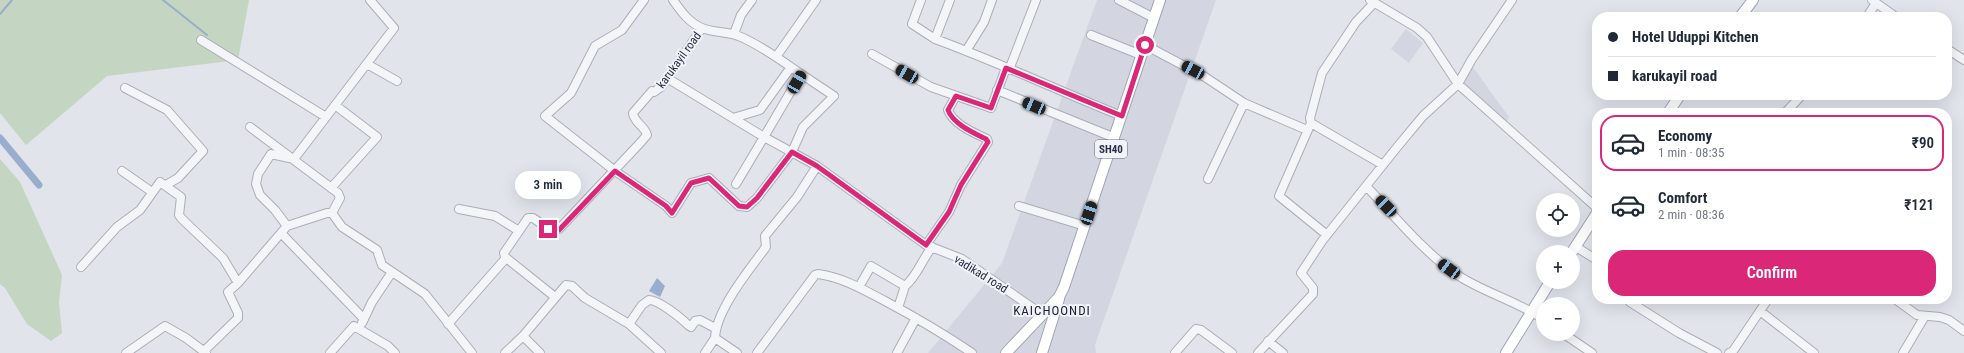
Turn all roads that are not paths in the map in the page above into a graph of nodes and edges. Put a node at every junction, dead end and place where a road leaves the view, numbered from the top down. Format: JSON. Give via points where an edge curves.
{"nodes":[{"id":1,"x":370,"y":0,"type":"edge"},
{"id":2,"x":644,"y":0,"type":"edge"},
{"id":3,"x":673,"y":0,"type":"edge"},
{"id":4,"x":752,"y":0,"type":"edge"},
{"id":5,"x":816,"y":0,"type":"edge"},
{"id":6,"x":921,"y":0,"type":"edge"},
{"id":7,"x":950,"y":0,"type":"edge"},
{"id":8,"x":992,"y":0,"type":"edge"},
{"id":9,"x":1036,"y":0,"type":"edge"},
{"id":10,"x":1119,"y":0,"type":"edge"},
{"id":11,"x":1160,"y":0,"type":"edge"},
{"id":12,"x":1512,"y":0,"type":"edge"},
{"id":13,"x":1754,"y":0,"type":"edge"},
{"id":14,"x":1372,"y":1,"type":"edge"},
{"id":15,"x":1874,"y":2,"type":"edge"},
{"id":16,"x":1744,"y":12,"type":"edge"},
{"id":17,"x":1869,"y":12,"type":"edge"},
{"id":18,"x":1889,"y":12,"type":"edge"},
{"id":19,"x":1154,"y":18,"type":"junction"},
{"id":20,"x":702,"y":28,"type":"junction"},
{"id":21,"x":734,"y":34,"type":"junction"},
{"id":22,"x":1091,"y":35,"type":"dead end"},
{"id":23,"x":201,"y":40,"type":"dead end"},
{"id":24,"x":935,"y":40,"type":"junction"},
{"id":25,"x":1145,"y":45,"type":"junction"},
{"id":26,"x":966,"y":51,"type":"junction"},
{"id":27,"x":1952,"y":52,"type":"edge"},
{"id":28,"x":872,"y":54,"type":"dead end"},
{"id":29,"x":1142,"y":55,"type":"junction"},
{"id":30,"x":776,"y":57,"type":"junction"},
{"id":31,"x":1964,"y":60,"type":"edge"},
{"id":32,"x":367,"y":64,"type":"junction"},
{"id":33,"x":791,"y":67,"type":"junction"},
{"id":34,"x":1007,"y":69,"type":"junction"},
{"id":35,"x":801,"y":74,"type":"junction"},
{"id":36,"x":667,"y":78,"type":"junction"},
{"id":37,"x":397,"y":81,"type":"dead end"},
{"id":38,"x":1458,"y":84,"type":"junction"},
{"id":39,"x":125,"y":88,"type":"dead end"},
{"id":40,"x":997,"y":90,"type":"junction"},
{"id":41,"x":956,"y":96,"type":"junction"},
{"id":42,"x":1797,"y":100,"type":"edge"},
{"id":43,"x":1244,"y":103,"type":"junction"},
{"id":44,"x":335,"y":106,"type":"junction"},
{"id":45,"x":1790,"y":108,"type":"edge"},
{"id":46,"x":1122,"y":116,"type":"junction"},
{"id":47,"x":326,"y":117,"type":"junction"},
{"id":48,"x":733,"y":118,"type":"junction"},
{"id":49,"x":250,"y":127,"type":"dead end"},
{"id":50,"x":1309,"y":127,"type":"junction"},
{"id":51,"x":764,"y":137,"type":"junction"},
{"id":52,"x":1115,"y":138,"type":"junction"},
{"id":53,"x":792,"y":152,"type":"junction"},
{"id":54,"x":294,"y":159,"type":"junction"},
{"id":55,"x":1383,"y":165,"type":"junction"},
{"id":56,"x":817,"y":166,"type":"junction"},
{"id":57,"x":122,"y":171,"type":"dead end"},
{"id":58,"x":615,"y":171,"type":"junction"},
{"id":59,"x":1208,"y":179,"type":"dead end"},
{"id":60,"x":736,"y":184,"type":"dead end"},
{"id":61,"x":166,"y":185,"type":"junction"},
{"id":62,"x":1366,"y":186,"type":"junction"},
{"id":63,"x":331,"y":188,"type":"junction"},
{"id":64,"x":152,"y":192,"type":"junction"},
{"id":65,"x":1592,"y":204,"type":"edge"},
{"id":66,"x":1019,"y":206,"type":"dead end"},
{"id":67,"x":459,"y":210,"type":"dead end"},
{"id":68,"x":332,"y":213,"type":"junction"},
{"id":69,"x":1592,"y":221,"type":"edge"},
{"id":70,"x":287,"y":226,"type":"junction"},
{"id":71,"x":1084,"y":226,"type":"junction"},
{"id":72,"x":519,"y":231,"type":"junction"},
{"id":73,"x":281,"y":233,"type":"junction"},
{"id":74,"x":1327,"y":235,"type":"junction"},
{"id":75,"x":1577,"y":245,"type":"edge"},
{"id":76,"x":929,"y":246,"type":"junction"},
{"id":77,"x":1580,"y":252,"type":"edge"},
{"id":78,"x":506,"y":258,"type":"junction"},
{"id":79,"x":1592,"y":258,"type":"edge"},
{"id":80,"x":81,"y":267,"type":"dead end"},
{"id":81,"x":392,"y":272,"type":"junction"},
{"id":82,"x":238,"y":283,"type":"junction"},
{"id":83,"x":906,"y":286,"type":"junction"},
{"id":84,"x":859,"y":287,"type":"junction"},
{"id":85,"x":1545,"y":289,"type":"edge"},
{"id":86,"x":1059,"y":297,"type":"junction"},
{"id":87,"x":555,"y":298,"type":"junction"},
{"id":88,"x":1633,"y":304,"type":"edge"},
{"id":89,"x":1765,"y":304,"type":"edge"},
{"id":90,"x":1902,"y":304,"type":"edge"},
{"id":91,"x":898,"y":308,"type":"junction"},
{"id":92,"x":1531,"y":311,"type":"junction"},
{"id":93,"x":1760,"y":311,"type":"junction"},
{"id":94,"x":1536,"y":314,"type":"edge"},
{"id":95,"x":1043,"y":315,"type":"junction"},
{"id":96,"x":1925,"y":316,"type":"junction"},
{"id":97,"x":916,"y":318,"type":"junction"},
{"id":98,"x":364,"y":319,"type":"junction"},
{"id":99,"x":448,"y":324,"type":"junction"},
{"id":100,"x":629,"y":324,"type":"junction"},
{"id":101,"x":715,"y":328,"type":"junction"},
{"id":102,"x":358,"y":329,"type":"junction"},
{"id":103,"x":1964,"y":331,"type":"edge"},
{"id":104,"x":523,"y":336,"type":"junction"},
{"id":105,"x":715,"y":338,"type":"junction"},
{"id":106,"x":1268,"y":341,"type":"junction"},
{"id":107,"x":1574,"y":341,"type":"edge"},
{"id":108,"x":205,"y":352,"type":"edge"},
{"id":109,"x":899,"y":352,"type":"edge"},
{"id":110,"x":126,"y":353,"type":"edge"},
{"id":111,"x":330,"y":353,"type":"edge"},
{"id":112,"x":395,"y":353,"type":"edge"},
{"id":113,"x":472,"y":353,"type":"edge"},
{"id":114,"x":505,"y":353,"type":"edge"},
{"id":115,"x":540,"y":353,"type":"edge"},
{"id":116,"x":661,"y":353,"type":"edge"},
{"id":117,"x":704,"y":353,"type":"edge"},
{"id":118,"x":737,"y":353,"type":"edge"},
{"id":119,"x":757,"y":353,"type":"edge"},
{"id":120,"x":972,"y":353,"type":"edge"},
{"id":121,"x":1006,"y":353,"type":"edge"},
{"id":122,"x":1042,"y":353,"type":"edge"},
{"id":123,"x":1175,"y":353,"type":"edge"},
{"id":124,"x":1232,"y":353,"type":"edge"},
{"id":125,"x":1258,"y":353,"type":"edge"},
{"id":126,"x":1283,"y":353,"type":"edge"},
{"id":127,"x":1506,"y":353,"type":"edge"},
{"id":128,"x":1592,"y":353,"type":"edge"},
{"id":129,"x":1717,"y":353,"type":"edge"},
{"id":130,"x":1729,"y":353,"type":"edge"},
{"id":131,"x":1814,"y":353,"type":"edge"},
{"id":132,"x":1903,"y":353,"type":"edge"}],
"edges":[{"from":1,"to":32,"type":"street","via":[[394,28]]},
{"from":2,"to":58,"type":"street","via":[[622,30],[595,46],[571,93],[545,116]]},
{"from":3,"to":20,"type":"street","via":[[687,19]]},
{"from":4,"to":21,"type":"street","via":[[741,15]]},
{"from":5,"to":30,"type":"street"},
{"from":6,"to":24,"type":"street","via":[[912,24]]},
{"from":7,"to":24,"type":"street"},
{"from":8,"to":26,"type":"street","via":[[984,22]]},
{"from":9,"to":34,"type":"street"},
{"from":10,"to":19,"type":"street"},
{"from":11,"to":19,"type":"main road","number":"SH40"},
{"from":12,"to":38,"type":"street"},
{"from":13,"to":16,"type":"main road"},
{"from":14,"to":38,"type":"street","via":[[1417,28],[1427,37]]},
{"from":14,"to":50,"type":"street","via":[[1322,73]]},
{"from":15,"to":17,"type":"street"},
{"from":15,"to":18,"type":"street"},
{"from":19,"to":25,"type":"main road","number":"SH40"},
{"from":20,"to":21,"type":"street"},
{"from":20,"to":36,"type":"street","name":"karukayil road"},
{"from":21,"to":30,"type":"street"},
{"from":22,"to":29,"type":"street"},
{"from":23,"to":47,"type":"street"},
{"from":24,"to":26,"type":"street"},
{"from":25,"to":29,"type":"main road","number":"SH40"},
{"from":25,"to":43,"type":"street","via":[[1205,77]]},
{"from":26,"to":34,"type":"street"},
{"from":27,"to":31,"type":"street"},
{"from":28,"to":41,"type":"street","via":[[925,84]]},
{"from":29,"to":46,"type":"main road","number":"SH40"},
{"from":30,"to":33,"type":"street"},
{"from":32,"to":37,"type":"street"},
{"from":32,"to":44,"type":"street"},
{"from":33,"to":35,"type":"street"},
{"from":33,"to":48,"type":"street","via":[[760,110]]},
{"from":34,"to":40,"type":"street"},
{"from":34,"to":46,"type":"street"},
{"from":35,"to":51,"type":"street"},
{"from":35,"to":53,"type":"street","via":[[834,96],[803,127]]},
{"from":36,"to":48,"type":"street","name":"vadikad road"},
{"from":36,"to":58,"type":"street","name":"karukayil road","via":[[633,113],[634,119],[647,135]]},
{"from":38,"to":55,"type":"street","via":[[1423,116]]},
{"from":38,"to":65,"type":"street"},
{"from":39,"to":61,"type":"street","via":[[167,110],[203,151],[178,178]]},
{"from":40,"to":41,"type":"street","via":[[991,108]]},
{"from":40,"to":52,"type":"street"},
{"from":41,"to":76,"type":"street","via":[[948,110],[949,114],[959,124],[988,142],[961,185]]},
{"from":42,"to":45,"type":"street"},
{"from":43,"to":50,"type":"street"},
{"from":43,"to":59,"type":"street"},
{"from":44,"to":47,"type":"street"},
{"from":44,"to":63,"type":"street","via":[[377,137]]},
{"from":46,"to":52,"type":"main road","number":"SH40"},
{"from":47,"to":54,"type":"street"},
{"from":48,"to":51,"type":"street","name":"vadikad road"},
{"from":49,"to":54,"type":"street"},
{"from":50,"to":55,"type":"street"},
{"from":50,"to":74,"type":"street","via":[[1279,196]]},
{"from":51,"to":53,"type":"street","name":"vadikad road"},
{"from":51,"to":60,"type":"street"},
{"from":52,"to":71,"type":"main road","number":"SH40"},
{"from":53,"to":56,"type":"street","name":"vadikad road"},
{"from":53,"to":58,"type":"street","via":[[757,198],[747,207],[739,206],[709,178],[691,183],[672,213],[666,206]]},
{"from":54,"to":63,"type":"street"},
{"from":54,"to":70,"type":"street","via":[[271,154],[258,174],[256,184],[260,195],[276,210]]},
{"from":55,"to":62,"type":"street"},
{"from":56,"to":76,"type":"street","name":"vadikad road"},
{"from":56,"to":101,"type":"street","via":[[797,197],[765,236],[766,247],[733,294]]},
{"from":57,"to":64,"type":"street"},
{"from":58,"to":72,"type":"street","name":"karukayil road","via":[[559,230],[552,231],[530,217]]},
{"from":61,"to":64,"type":"street","via":[[160,182]]},
{"from":61,"to":82,"type":"street","via":[[181,197],[179,215],[223,258]]},
{"from":62,"to":74,"type":"street"},
{"from":62,"to":92,"type":"street","via":[[1439,261],[1459,276]]},
{"from":63,"to":68,"type":"street","via":[[340,198]]},
{"from":64,"to":80,"type":"street","via":[[140,210],[117,227]]},
{"from":66,"to":71,"type":"street"},
{"from":67,"to":72,"type":"street","via":[[495,216]]},
{"from":68,"to":70,"type":"street"},
{"from":68,"to":81,"type":"street","via":[[342,227],[372,245],[377,250],[382,266]]},
{"from":69,"to":75,"type":"main road"},
{"from":70,"to":73,"type":"street"},
{"from":71,"to":86,"type":"main road","number":"SH40"},
{"from":72,"to":78,"type":"street","name":"karukayil road","via":[[504,253]]},
{"from":73,"to":82,"type":"street"},
{"from":73,"to":98,"type":"street"},
{"from":74,"to":106,"type":"street","via":[[1301,272],[1313,288],[1313,294]]},
{"from":76,"to":83,"type":"street"},
{"from":76,"to":95,"type":"street","name":"vadikad road","via":[[962,259]]},
{"from":77,"to":79,"type":"street"},
{"from":78,"to":87,"type":"street"},
{"from":78,"to":99,"type":"street"},
{"from":81,"to":98,"type":"street"},
{"from":81,"to":99,"type":"street","via":[[425,294]]},
{"from":82,"to":108,"type":"street","via":[[228,292],[238,318]]},
{"from":83,"to":84,"type":"street","via":[[871,266]]},
{"from":83,"to":91,"type":"street"},
{"from":84,"to":91,"type":"street"},
{"from":84,"to":119,"type":"street","via":[[823,275],[815,275]]},
{"from":85,"to":92,"type":"main road"},
{"from":86,"to":95,"type":"main road","number":"SH40"},
{"from":86,"to":122,"type":"main road"},
{"from":87,"to":100,"type":"street","via":[[566,285],[572,286],[585,298]]},
{"from":87,"to":104,"type":"street"},
{"from":88,"to":129,"type":"street"},
{"from":89,"to":93,"type":"street"},
{"from":90,"to":96,"type":"street","via":[[1917,315]]},
{"from":91,"to":97,"type":"street"},
{"from":92,"to":94,"type":"street"},
{"from":92,"to":127,"type":"main road"},
{"from":93,"to":130,"type":"street","via":[[1733,351]]},
{"from":93,"to":131,"type":"street"},
{"from":95,"to":121,"type":"main road","number":"SH40"},
{"from":96,"to":103,"type":"street","via":[[1949,320]]},
{"from":96,"to":132,"type":"street"},
{"from":97,"to":109,"type":"street"},
{"from":97,"to":120,"type":"street"},
{"from":98,"to":102,"type":"street"},
{"from":99,"to":113,"type":"street"},
{"from":100,"to":101,"type":"street","via":[[642,305],[653,300],[691,327],[695,321],[700,320]]},
{"from":100,"to":116,"type":"street"},
{"from":101,"to":105,"type":"street"},
{"from":102,"to":111,"type":"street","via":[[354,326]]},
{"from":102,"to":112,"type":"street","via":[[388,346]]},
{"from":104,"to":114,"type":"street"},
{"from":104,"to":115,"type":"street"},
{"from":105,"to":117,"type":"street"},
{"from":105,"to":118,"type":"street"},
{"from":106,"to":125,"type":"street"},
{"from":106,"to":126,"type":"street"},
{"from":107,"to":128,"type":"street"},
{"from":108,"to":110,"type":"street","via":[[165,326]]},
{"from":123,"to":124,"type":"street","via":[[1196,329],[1202,330]]}]}
